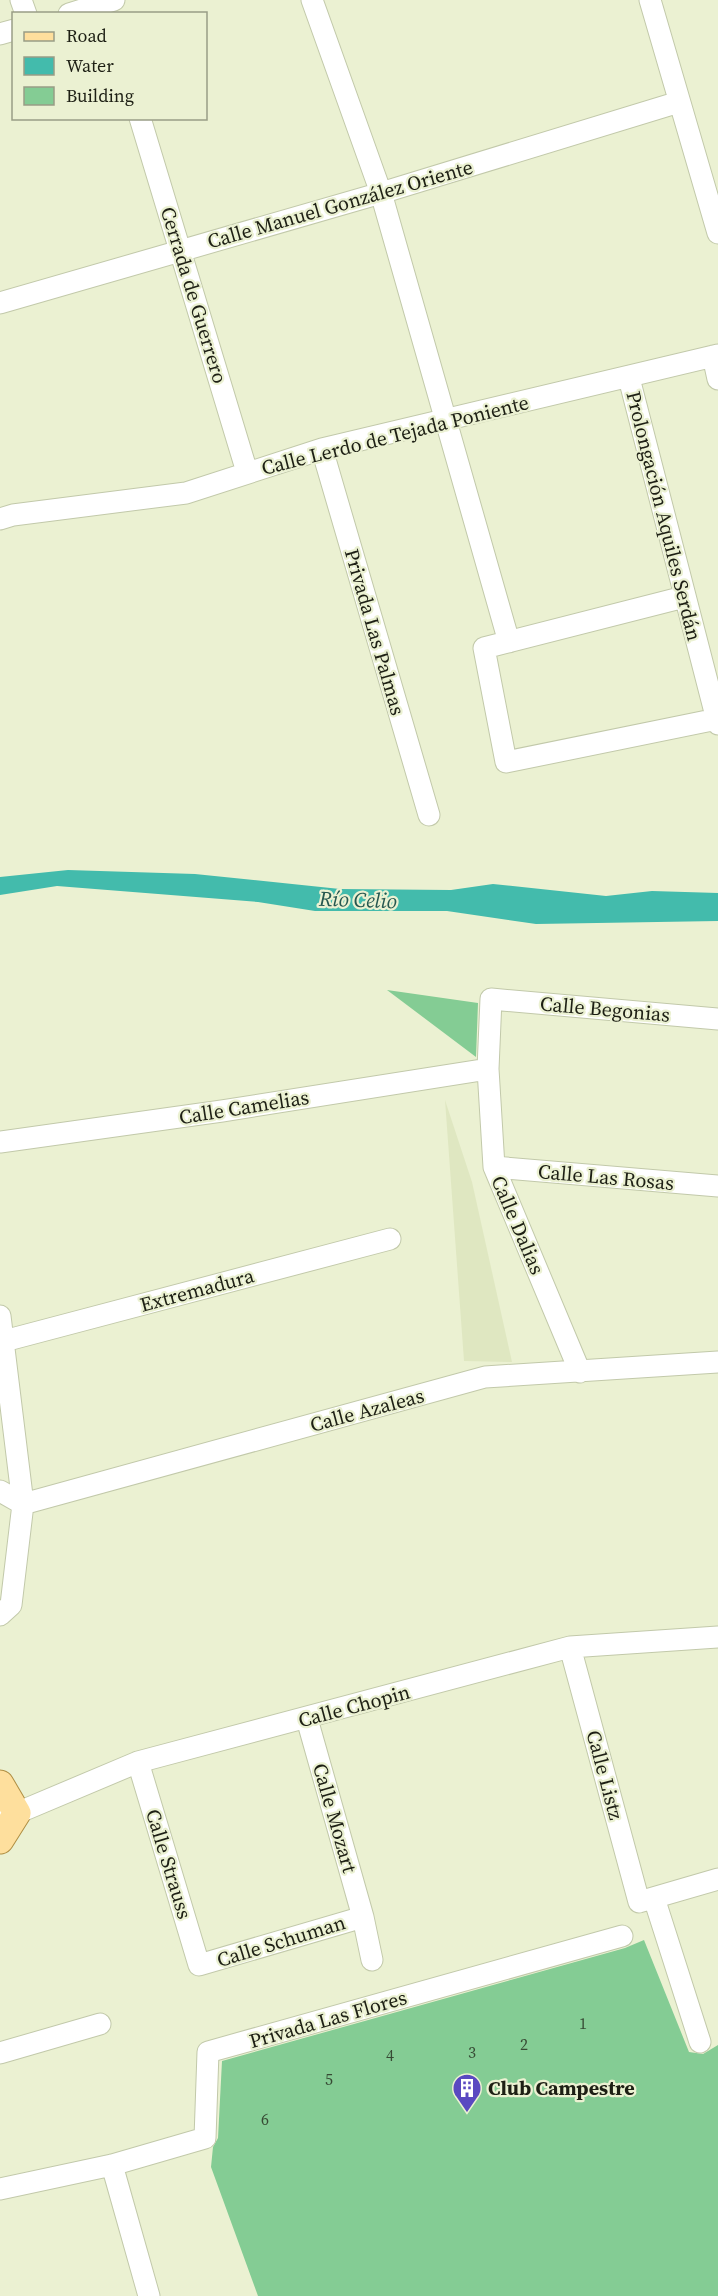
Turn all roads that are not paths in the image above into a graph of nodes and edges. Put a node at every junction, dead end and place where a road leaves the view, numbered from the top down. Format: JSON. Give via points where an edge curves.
{"nodes":[{"id":1,"x":312,"y":0,"type":"edge"},
{"id":2,"x":650,"y":0,"type":"edge"},
{"id":3,"x":108,"y":6,"type":"edge"},
{"id":4,"x":79,"y":12,"type":"edge"},
{"id":5,"x":679,"y":102,"type":"junction"},
{"id":6,"x":141,"y":120,"type":"edge"},
{"id":7,"x":381,"y":193,"type":"junction"},
{"id":8,"x":718,"y":233,"type":"edge"},
{"id":9,"x":182,"y":251,"type":"junction"},
{"id":10,"x":0,"y":303,"type":"edge"},
{"id":11,"x":715,"y":356,"type":"edge"},
{"id":12,"x":629,"y":378,"type":"junction"},
{"id":13,"x":718,"y":378,"type":"edge"},
{"id":14,"x":447,"y":420,"type":"junction"},
{"id":15,"x":322,"y":449,"type":"junction"},
{"id":16,"x":246,"y":472,"type":"junction"},
{"id":17,"x":0,"y":519,"type":"edge"},
{"id":18,"x":684,"y":597,"type":"junction"},
{"id":19,"x":510,"y":642,"type":"junction"},
{"id":20,"x":717,"y":722,"type":"edge"},
{"id":21,"x":429,"y":815,"type":"dead end"},
{"id":22,"x":491,"y":999,"type":"joint"},
{"id":23,"x":718,"y":1019,"type":"edge"},
{"id":24,"x":488,"y":1069,"type":"junction"},
{"id":25,"x":0,"y":1142,"type":"edge"},
{"id":26,"x":494,"y":1167,"type":"junction"},
{"id":27,"x":718,"y":1186,"type":"edge"},
{"id":28,"x":390,"y":1239,"type":"dead end"},
{"id":29,"x":0,"y":1316,"type":"edge"},
{"id":30,"x":4,"y":1341,"type":"junction"},
{"id":31,"x":718,"y":1362,"type":"edge"},
{"id":32,"x":580,"y":1372,"type":"junction"},
{"id":33,"x":0,"y":1491,"type":"edge"},
{"id":34,"x":23,"y":1504,"type":"junction"},
{"id":35,"x":0,"y":1615,"type":"edge"},
{"id":36,"x":718,"y":1637,"type":"edge"},
{"id":37,"x":570,"y":1647,"type":"junction"},
{"id":38,"x":307,"y":1719,"type":"junction"},
{"id":39,"x":138,"y":1762,"type":"junction"},
{"id":40,"x":0,"y":1784,"type":"edge"},
{"id":41,"x":6,"y":1816,"type":"edge"},
{"id":42,"x":0,"y":1840,"type":"edge"},
{"id":43,"x":718,"y":1879,"type":"edge"},
{"id":44,"x":647,"y":1900,"type":"junction"},
{"id":45,"x":363,"y":1917,"type":"junction"},
{"id":46,"x":622,"y":1936,"type":"dead end"},
{"id":47,"x":372,"y":1960,"type":"dead end"},
{"id":48,"x":199,"y":1965,"type":"joint"},
{"id":49,"x":100,"y":2024,"type":"dead end"},
{"id":50,"x":700,"y":2042,"type":"dead end"},
{"id":51,"x":0,"y":2053,"type":"edge"},
{"id":52,"x":112,"y":2165,"type":"junction"},
{"id":53,"x":0,"y":2189,"type":"edge"},
{"id":54,"x":149,"y":2296,"type":"edge"}],
"edges":[{"from":1,"to":7,"type":"street"},
{"from":2,"to":5,"type":"street"},
{"from":3,"to":4,"type":"street"},
{"from":5,"to":7,"type":"street","name":"Calle Manuel González Oriente"},
{"from":5,"to":8,"type":"street"},
{"from":6,"to":9,"type":"street","name":"Cerrada de Guerrero"},
{"from":7,"to":9,"type":"street","name":"Calle Manuel González Oriente"},
{"from":7,"to":14,"type":"street"},
{"from":9,"to":10,"type":"street","name":"Calle Manuel González Oriente"},
{"from":9,"to":16,"type":"street","name":"Cerrada de Guerrero"},
{"from":11,"to":12,"type":"street","name":"Calle Lerdo de Tejada Poniente"},
{"from":11,"to":13,"type":"street"},
{"from":12,"to":14,"type":"street","name":"Calle Lerdo de Tejada Poniente"},
{"from":12,"to":18,"type":"street","name":"Prolongación Aquiles Serdán"},
{"from":14,"to":15,"type":"street","name":"Calle Lerdo de Tejada Poniente"},
{"from":14,"to":19,"type":"street"},
{"from":15,"to":16,"type":"street","name":"Calle Lerdo de Tejada Poniente"},
{"from":15,"to":21,"type":"street","name":"Privada Las Palmas"},
{"from":16,"to":17,"type":"street","name":"Calle Lerdo de Tejada Poniente","via":[[186,493]]},
{"from":18,"to":19,"type":"street"},
{"from":18,"to":20,"type":"street","name":"Prolongación Aquiles Serdán"},
{"from":19,"to":20,"type":"street","via":[[484,648],[506,762]]},
{"from":22,"to":23,"type":"street","name":"Calle Begonias"},
{"from":22,"to":24,"type":"street","name":"Calle Dalias"},
{"from":24,"to":25,"type":"street","name":"Calle Camelias"},
{"from":24,"to":26,"type":"street","name":"Calle Dalias"},
{"from":26,"to":27,"type":"street","name":"Calle Las Rosas"},
{"from":26,"to":32,"type":"street","name":"Calle Dalias"},
{"from":28,"to":30,"type":"street","name":"Extremadura"},
{"from":29,"to":30,"type":"street"},
{"from":30,"to":34,"type":"street"},
{"from":31,"to":32,"type":"street","name":"Calle Azaleas"},
{"from":32,"to":34,"type":"street","name":"Calle Azaleas","via":[[485,1377]]},
{"from":33,"to":34,"type":"street"},
{"from":34,"to":35,"type":"street","via":[[11,1605]]},
{"from":36,"to":37,"type":"street","name":"Calle Chopin"},
{"from":37,"to":38,"type":"street","name":"Calle Chopin"},
{"from":37,"to":44,"type":"street","name":"Calle Listz"},
{"from":38,"to":39,"type":"street","name":"Calle Chopin"},
{"from":38,"to":45,"type":"street","name":"Calle Mozart"},
{"from":39,"to":41,"type":"street","name":"Calle Chopin"},
{"from":39,"to":48,"type":"street","name":"Calle Strauss"},
{"from":40,"to":41,"type":"main road"},
{"from":41,"to":42,"type":"main road"},
{"from":43,"to":44,"type":"street"},
{"from":44,"to":50,"type":"street","name":"Calle Listz"},
{"from":45,"to":47,"type":"street","name":"Calle Mozart"},
{"from":45,"to":48,"type":"street","name":"Calle Schuman"},
{"from":46,"to":52,"type":"street","name":"Privada Las Flores","via":[[208,2052],[205,2138]]},
{"from":49,"to":51,"type":"street"},
{"from":52,"to":53,"type":"street","name":"Privada Las Flores"},
{"from":52,"to":54,"type":"street"}]}
